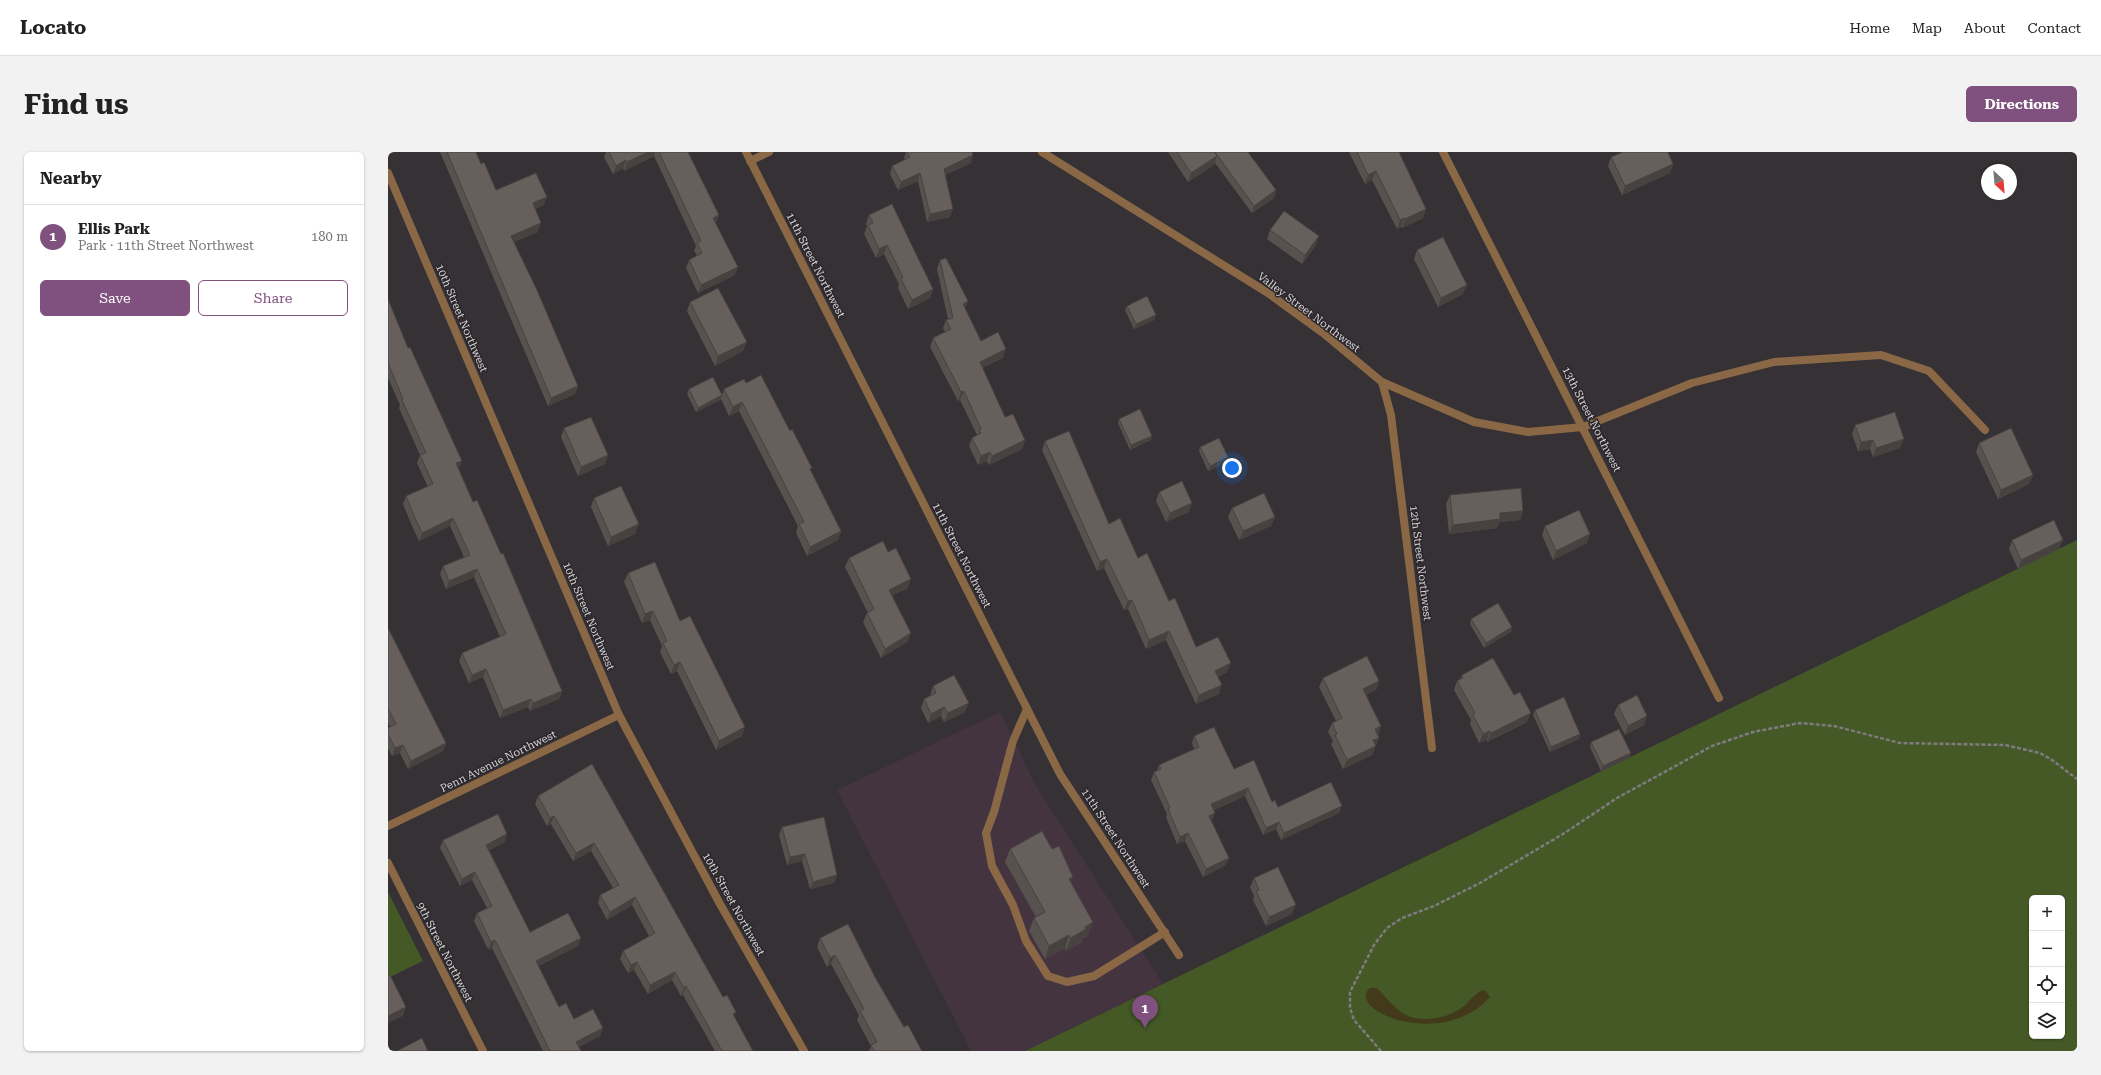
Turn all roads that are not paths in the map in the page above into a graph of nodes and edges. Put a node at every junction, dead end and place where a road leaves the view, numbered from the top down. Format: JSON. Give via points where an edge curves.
{"nodes":[{"id":1,"x":746,"y":152,"type":"edge"},
{"id":2,"x":769,"y":152,"type":"edge"},
{"id":3,"x":1042,"y":152,"type":"edge"},
{"id":4,"x":1443,"y":152,"type":"edge"},
{"id":5,"x":750,"y":160,"type":"junction"},
{"id":6,"x":388,"y":173,"type":"edge"},
{"id":7,"x":1382,"y":382,"type":"junction"},
{"id":8,"x":1583,"y":427,"type":"junction"},
{"id":9,"x":1985,"y":430,"type":"dead end"},
{"id":10,"x":1719,"y":698,"type":"dead end"},
{"id":11,"x":1027,"y":709,"type":"junction"},
{"id":12,"x":619,"y":715,"type":"junction"},
{"id":13,"x":1432,"y":748,"type":"dead end"},
{"id":14,"x":388,"y":826,"type":"edge"},
{"id":15,"x":388,"y":863,"type":"edge"},
{"id":16,"x":1165,"y":932,"type":"junction"},
{"id":17,"x":1179,"y":955,"type":"dead end"},
{"id":18,"x":483,"y":1051,"type":"edge"},
{"id":19,"x":804,"y":1051,"type":"edge"}],
"edges":[{"from":1,"to":5,"type":"street","name":"11th Street Northwest"},
{"from":2,"to":5,"type":"street"},
{"from":3,"to":7,"type":"street","name":"Valley Street Northwest","via":[[1268,293],[1323,333]]},
{"from":4,"to":8,"type":"street","name":"13th Street Northwest"},
{"from":5,"to":11,"type":"street","name":"11th Street Northwest"},
{"from":6,"to":12,"type":"street","name":"10th Street Northwest"},
{"from":7,"to":8,"type":"street","name":"Valley Street Northwest","via":[[1474,422],[1528,432]]},
{"from":7,"to":13,"type":"street","name":"12th Street Northwest","via":[[1391,415]]},
{"from":8,"to":9,"type":"street","name":"Valley Street Northwest","via":[[1692,383],[1774,362],[1881,355],[1929,371]]},
{"from":8,"to":10,"type":"street","name":"13th Street Northwest"},
{"from":11,"to":16,"type":"street","name":"11th Street Northwest","via":[[1060,774]]},
{"from":11,"to":16,"type":"street","via":[[1013,741],[986,833],[992,866],[1013,905],[1026,941],[1048,976],[1067,982],[1094,976]]},
{"from":12,"to":14,"type":"street","name":"Penn Avenue Northwest"},
{"from":12,"to":19,"type":"street","name":"10th Street Northwest","via":[[720,904]]},
{"from":15,"to":18,"type":"street","name":"9th Street Northwest"},
{"from":16,"to":17,"type":"street","name":"11th Street Northwest"}]}
